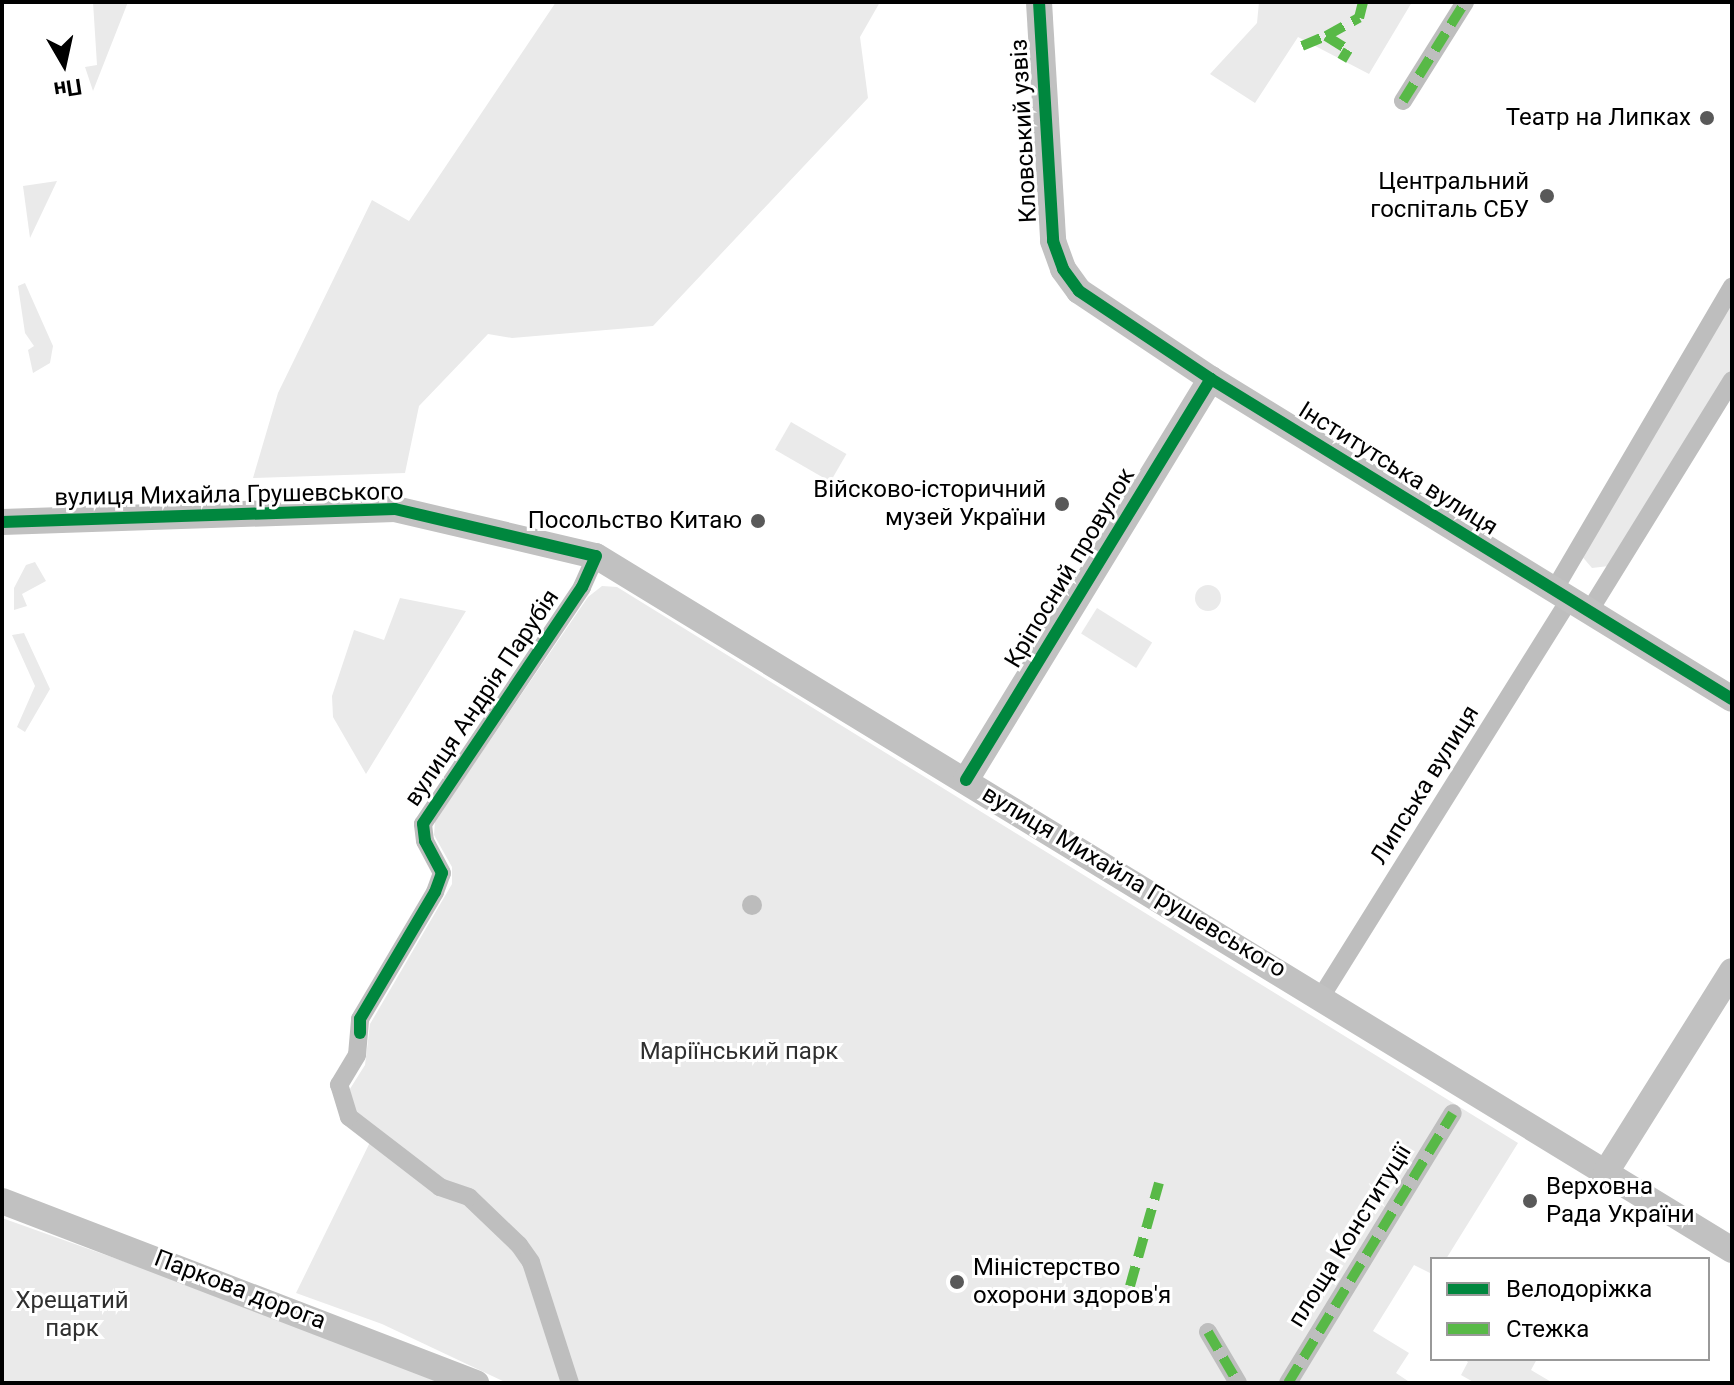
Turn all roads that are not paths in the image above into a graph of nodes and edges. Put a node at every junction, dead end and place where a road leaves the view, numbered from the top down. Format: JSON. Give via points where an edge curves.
{"nodes":[{"id":1,"x":1039,"y":2,"type":"edge"},
{"id":2,"x":1465,"y":2,"type":"edge"},
{"id":3,"x":1403,"y":101,"type":"dead end"},
{"id":4,"x":1058,"y":257,"type":"joint"},
{"id":5,"x":1732,"y":286,"type":"edge"},
{"id":6,"x":1211,"y":379,"type":"junction"},
{"id":7,"x":1732,"y":380,"type":"edge"},
{"id":8,"x":2,"y":522,"type":"edge"},
{"id":9,"x":596,"y":556,"type":"junction"},
{"id":10,"x":1571,"y":599,"type":"junction"},
{"id":11,"x":1732,"y":699,"type":"edge"},
{"id":12,"x":966,"y":780,"type":"junction"},
{"id":13,"x":1732,"y":971,"type":"edge"},
{"id":14,"x":1321,"y":997,"type":"junction"},
{"id":15,"x":1453,"y":1113,"type":"dead end"},
{"id":16,"x":1606,"y":1172,"type":"junction"},
{"id":17,"x":2,"y":1201,"type":"edge"},
{"id":18,"x":1732,"y":1250,"type":"edge"},
{"id":19,"x":1208,"y":1332,"type":"dead end"},
{"id":20,"x":476,"y":1383,"type":"edge"},
{"id":21,"x":570,"y":1383,"type":"edge"},
{"id":22,"x":1238,"y":1383,"type":"edge"},
{"id":23,"x":1288,"y":1383,"type":"edge"}],
"edges":[{"from":1,"to":4,"type":"main road","name":"Кловський узвіз","via":[[1048,195]]},
{"from":2,"to":3,"type":"street"},
{"from":4,"to":6,"type":"main road","name":"Інститутська вулиця","via":[[1079,291]]},
{"from":5,"to":10,"type":"street","name":"Липська вулиця"},
{"from":6,"to":10,"type":"main road","name":"Інститутська вулиця"},
{"from":6,"to":12,"type":"main road","name":"Кріпосний провулок"},
{"from":7,"to":10,"type":"street","name":"Липська вулиця"},
{"from":8,"to":9,"type":"main road","name":"вулиця Михайла Грушевського","via":[[395,509]]},
{"from":9,"to":12,"type":"main road","name":"вулиця Михайла Грушевського"},
{"from":9,"to":21,"type":"street","name":"вулиця Андрія Парубія","via":[[582,587],[423,824],[425,841],[442,873],[439,883],[360,1019],[357,1055],[339,1085],[349,1117],[440,1187],[469,1197],[519,1245],[531,1262]]},
{"from":10,"to":11,"type":"main road","name":"Інститутська вулиця"},
{"from":10,"to":14,"type":"street","name":"Липська вулиця"},
{"from":12,"to":14,"type":"main road","name":"вулиця Михайла Грушевського"},
{"from":13,"to":16,"type":"main road"},
{"from":14,"to":16,"type":"main road","name":"вулиця Михайла Грушевського"},
{"from":15,"to":23,"type":"street","name":"площа Конституції"},
{"from":16,"to":18,"type":"main road","name":"вулиця Михайла Грушевського"},
{"from":17,"to":20,"type":"main road","name":"Паркова дорога"},
{"from":19,"to":22,"type":"street"}]}
